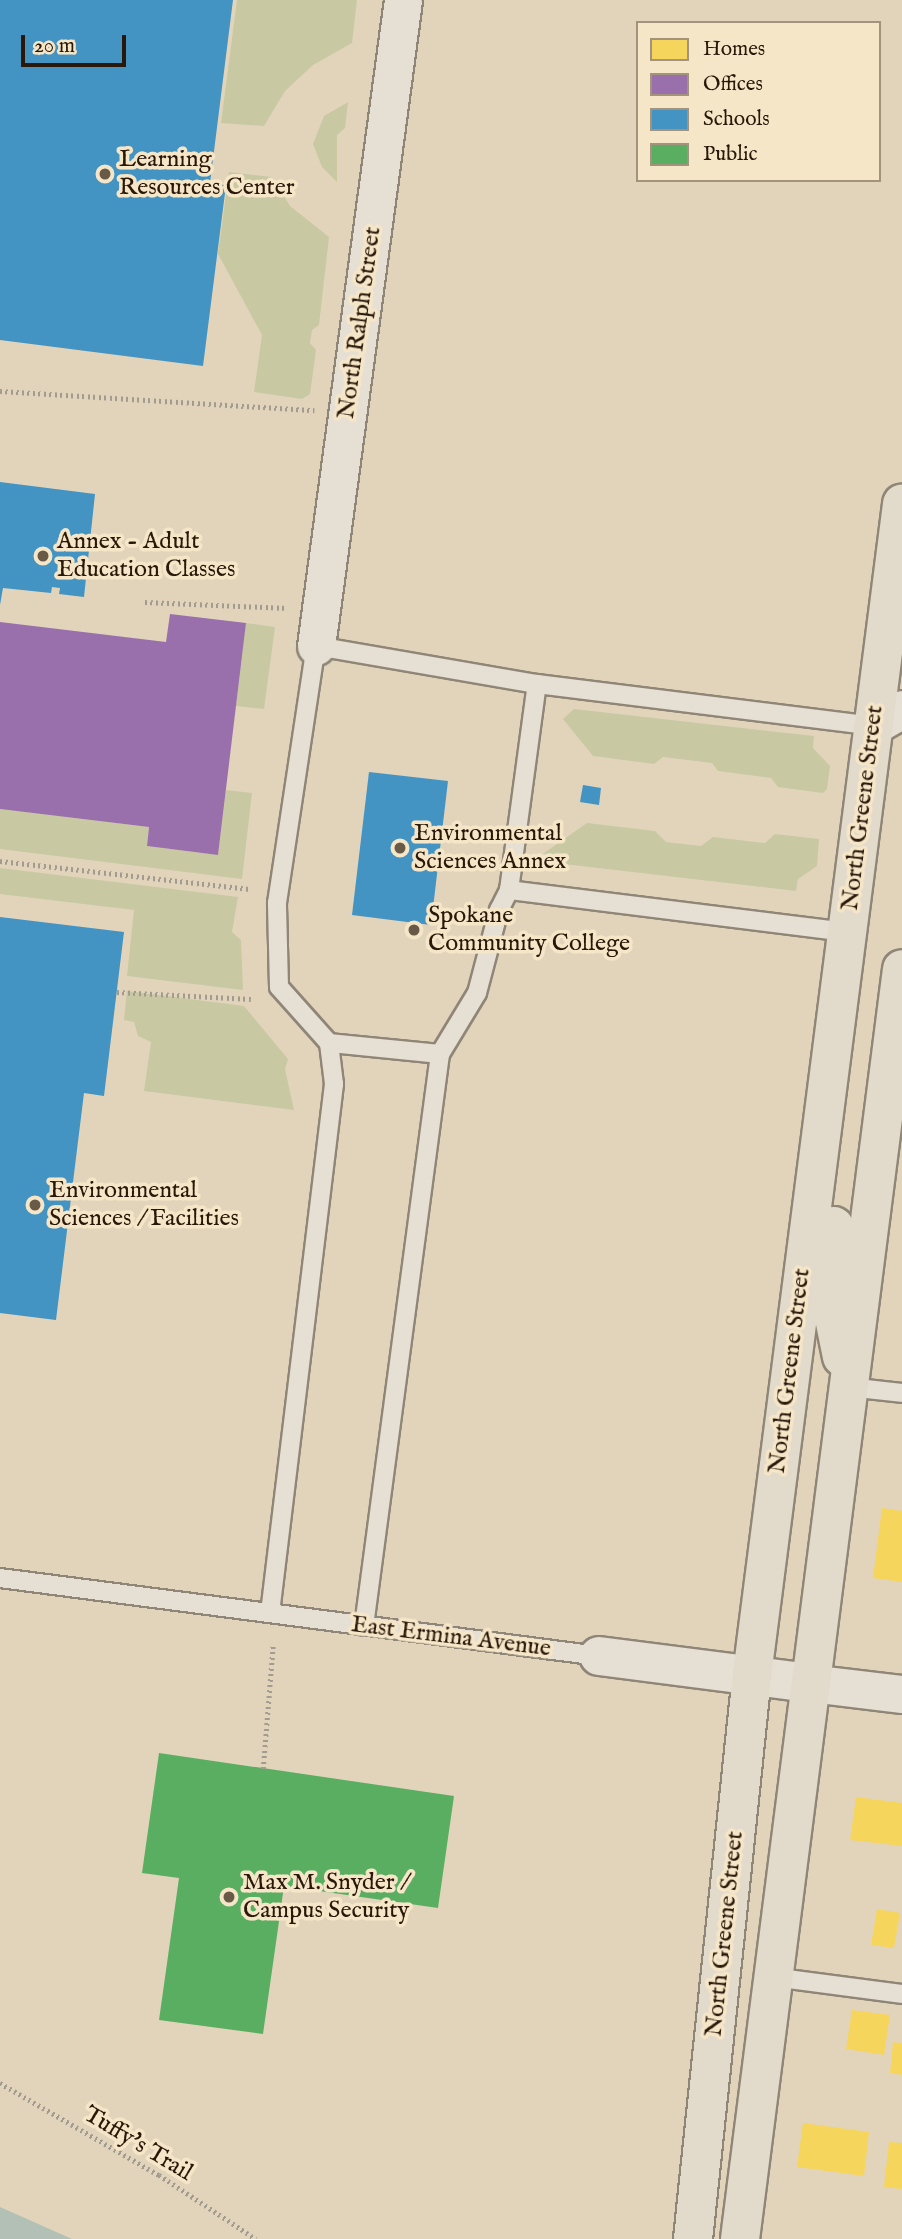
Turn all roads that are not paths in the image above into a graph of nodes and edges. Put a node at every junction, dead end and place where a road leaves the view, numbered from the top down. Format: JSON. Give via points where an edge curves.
{"nodes":[{"id":1,"x":403,"y":0,"type":"edge"},
{"id":2,"x":902,"y":504,"type":"edge"},
{"id":3,"x":316,"y":646,"type":"junction"},
{"id":4,"x":537,"y":684,"type":"junction"},
{"id":5,"x":888,"y":717,"type":"edge"},
{"id":6,"x":509,"y":890,"type":"junction"},
{"id":7,"x":847,"y":932,"type":"junction"},
{"id":8,"x":902,"y":969,"type":"edge"},
{"id":9,"x":330,"y":1043,"type":"junction"},
{"id":10,"x":440,"y":1054,"type":"junction"},
{"id":11,"x":894,"y":1096,"type":"edge"},
{"id":12,"x":848,"y":1387,"type":"junction"},
{"id":13,"x":902,"y":1393,"type":"edge"},
{"id":14,"x":0,"y":1578,"type":"edge"},
{"id":15,"x":270,"y":1613,"type":"junction"},
{"id":16,"x":364,"y":1626,"type":"junction"},
{"id":17,"x":599,"y":1656,"type":"joint"},
{"id":18,"x":752,"y":1675,"type":"junction"},
{"id":19,"x":810,"y":1683,"type":"junction"},
{"id":20,"x":902,"y":1694,"type":"edge"},
{"id":21,"x":774,"y":1977,"type":"junction"},
{"id":22,"x":902,"y":1994,"type":"edge"},
{"id":23,"x":693,"y":2239,"type":"edge"},
{"id":24,"x":740,"y":2239,"type":"edge"}],
"edges":[{"from":1,"to":3,"type":"street","name":"North Ralph Street"},
{"from":2,"to":5,"type":"main road","name":"North Greene Street"},
{"from":3,"to":4,"type":"lane"},
{"from":3,"to":9,"type":"lane","via":[[277,903],[279,987]]},
{"from":4,"to":5,"type":"lane"},
{"from":4,"to":6,"type":"lane"},
{"from":5,"to":7,"type":"main road","name":"North Greene Street"},
{"from":6,"to":7,"type":"lane"},
{"from":6,"to":10,"type":"lane","via":[[499,910],[477,993]]},
{"from":7,"to":12,"type":"main road","via":[[861,939],[868,954],[829,1274]]},
{"from":7,"to":18,"type":"main road","name":"North Greene Street"},
{"from":8,"to":11,"type":"main road"},
{"from":9,"to":10,"type":"lane"},
{"from":9,"to":15,"type":"lane","via":[[334,1084]]},
{"from":10,"to":16,"type":"lane"},
{"from":11,"to":12,"type":"main road"},
{"from":12,"to":13,"type":"lane"},
{"from":12,"to":19,"type":"main road"},
{"from":14,"to":15,"type":"lane","name":"East Ermina Avenue"},
{"from":15,"to":16,"type":"lane","name":"East Ermina Avenue"},
{"from":16,"to":17,"type":"lane","name":"East Ermina Avenue"},
{"from":17,"to":18,"type":"street","name":"East Ermina Avenue"},
{"from":18,"to":19,"type":"street","name":"East Ermina Avenue"},
{"from":18,"to":23,"type":"main road","name":"North Greene Street"},
{"from":19,"to":20,"type":"street","name":"East Ermina Avenue"},
{"from":19,"to":21,"type":"main road"},
{"from":21,"to":22,"type":"lane"},
{"from":21,"to":24,"type":"main road"}]}
